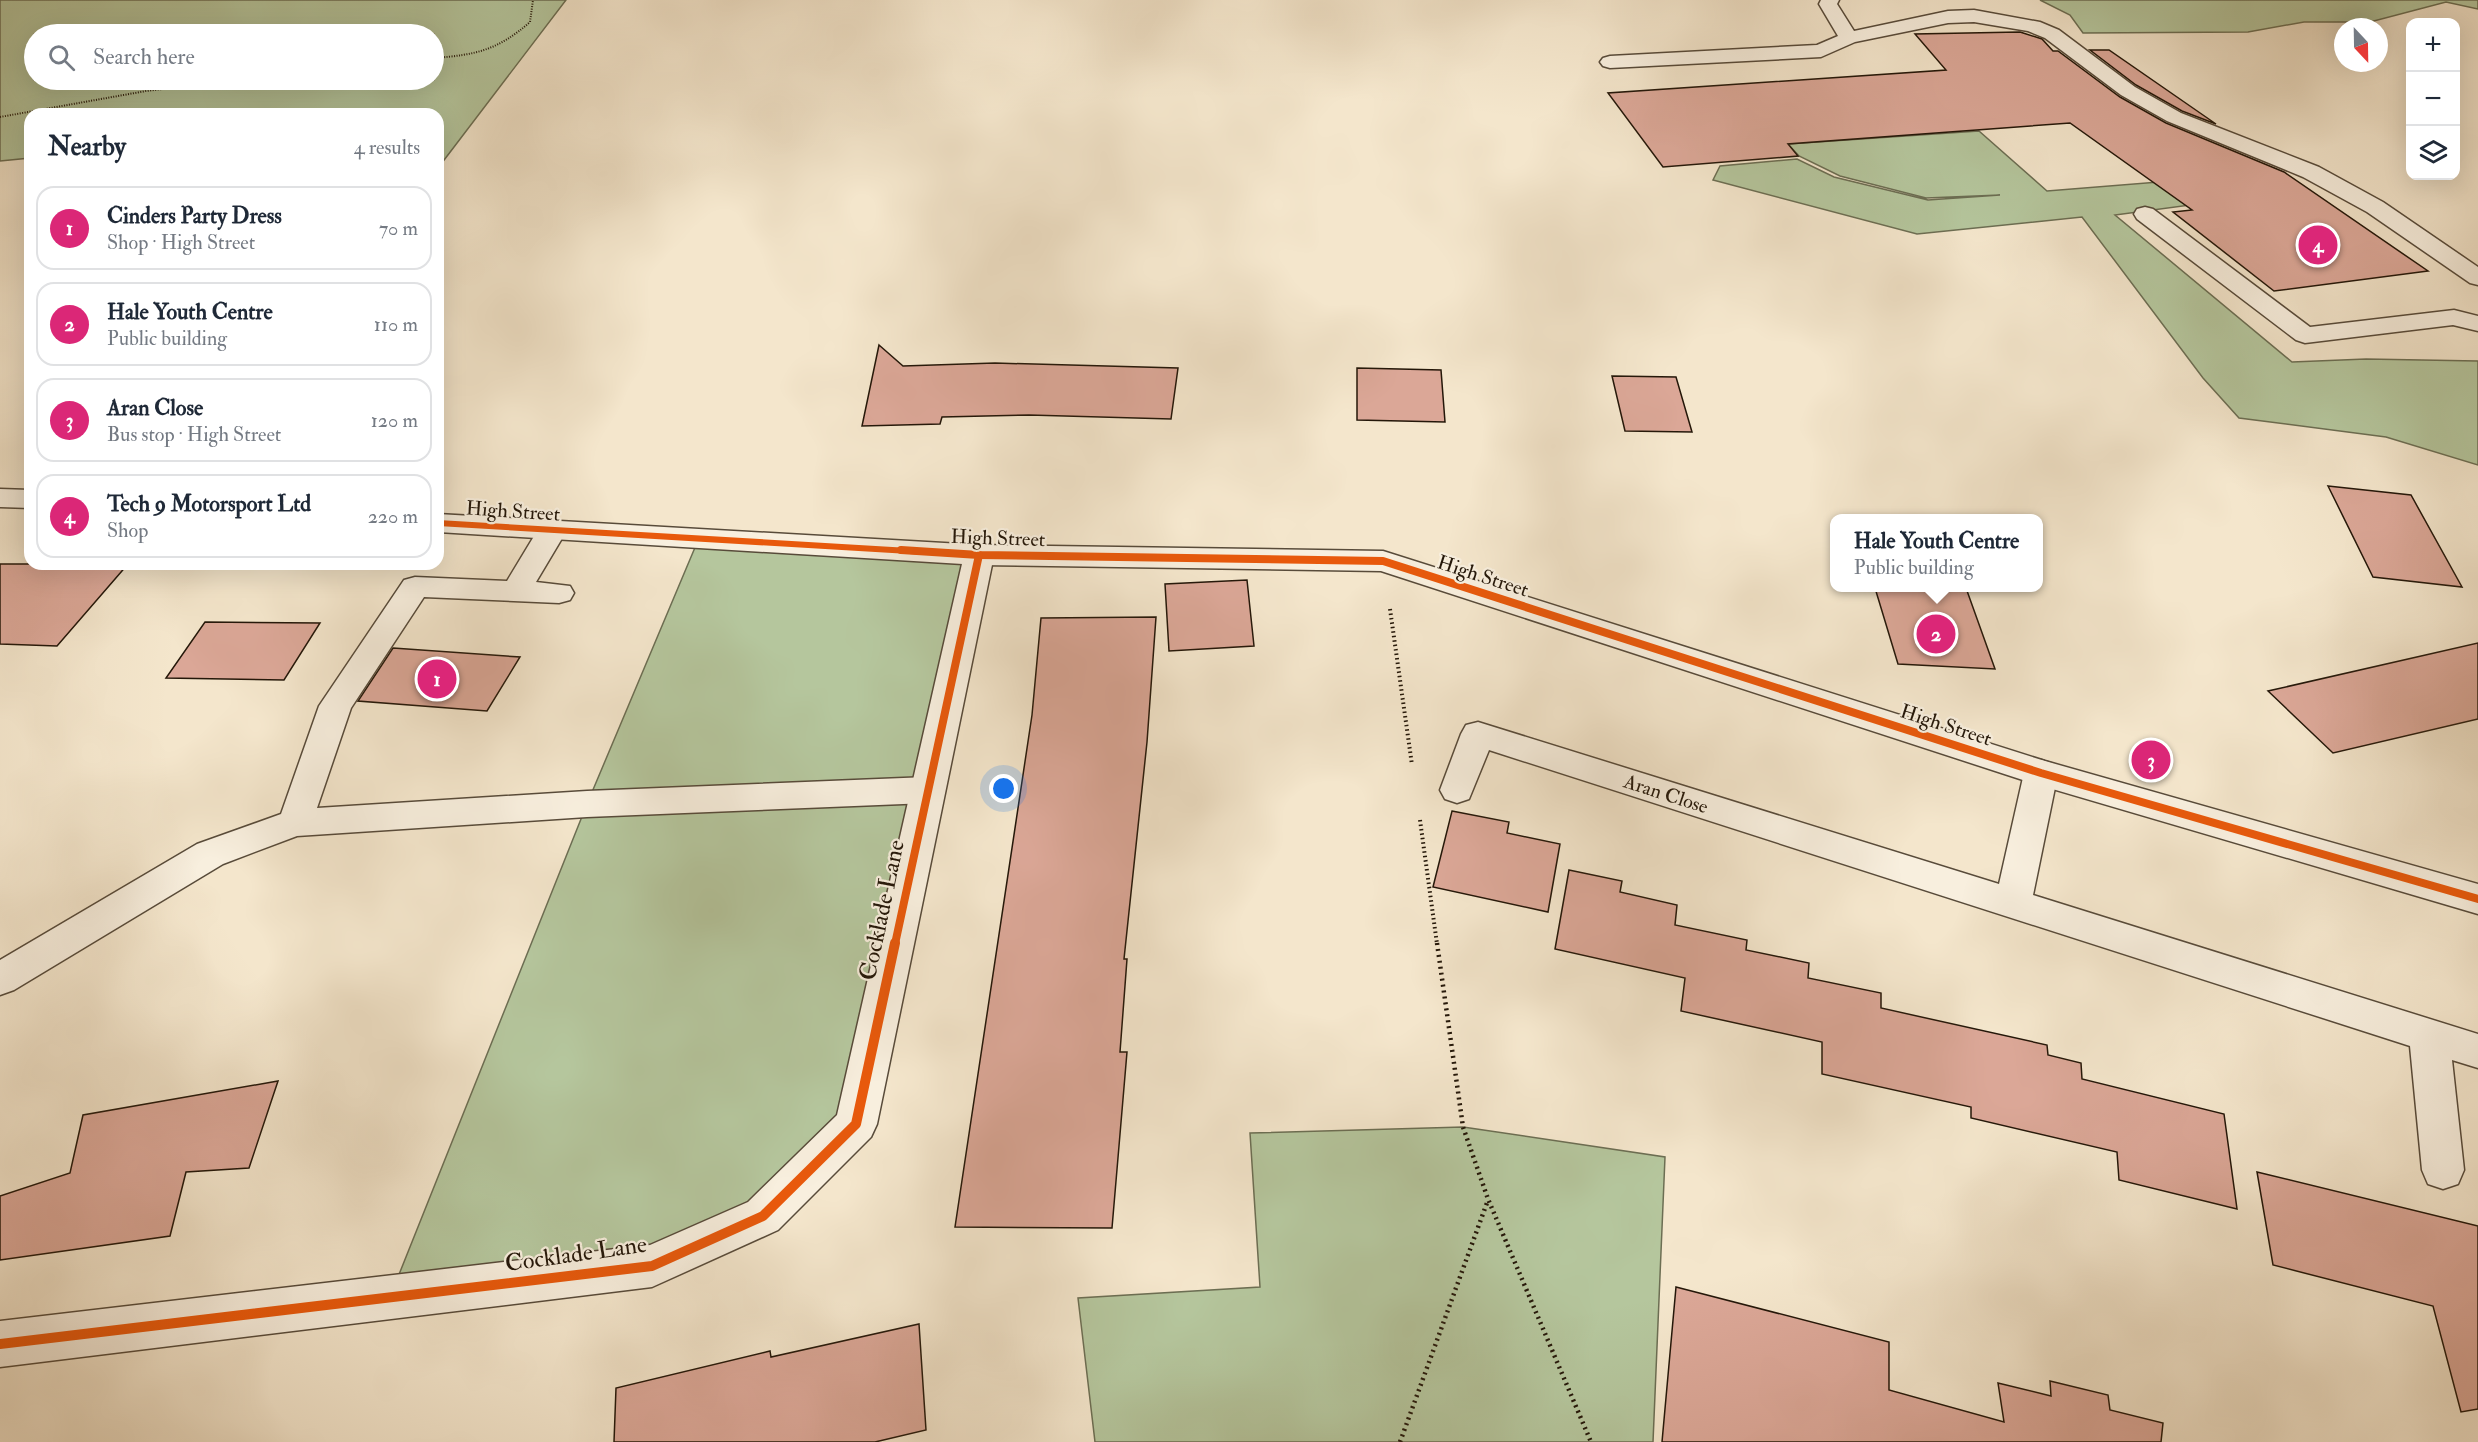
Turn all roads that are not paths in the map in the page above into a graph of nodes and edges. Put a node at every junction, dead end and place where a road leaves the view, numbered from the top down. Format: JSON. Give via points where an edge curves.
{"nodes":[{"id":1,"x":1830,"y":0,"type":"edge"},
{"id":2,"x":1933,"y":3,"type":"dead end"},
{"id":3,"x":1974,"y":16,"type":"junction"},
{"id":4,"x":1849,"y":38,"type":"junction"},
{"id":5,"x":1610,"y":62,"type":"dead end"},
{"id":6,"x":2145,"y":214,"type":"dead end"},
{"id":7,"x":2478,"y":278,"type":"edge"},
{"id":8,"x":2478,"y":324,"type":"edge"},
{"id":9,"x":0,"y":498,"type":"edge"},
{"id":10,"x":24,"y":499,"type":"edge"},
{"id":11,"x":444,"y":523,"type":"edge"},
{"id":12,"x":552,"y":530,"type":"junction"},
{"id":13,"x":979,"y":555,"type":"junction"},
{"id":14,"x":516,"y":591,"type":"junction"},
{"id":15,"x":558,"y":592,"type":"dead end"},
{"id":16,"x":2041,"y":773,"type":"junction"},
{"id":17,"x":928,"y":790,"type":"junction"},
{"id":18,"x":1457,"y":790,"type":"dead end"},
{"id":19,"x":296,"y":823,"type":"junction"},
{"id":20,"x":2478,"y":899,"type":"edge"},
{"id":21,"x":2013,"y":904,"type":"junction"},
{"id":22,"x":0,"y":979,"type":"edge"},
{"id":23,"x":2429,"y":1035,"type":"junction"},
{"id":24,"x":2478,"y":1051,"type":"edge"},
{"id":25,"x":2443,"y":1170,"type":"dead end"},
{"id":26,"x":0,"y":1344,"type":"edge"}],
"edges":[{"from":1,"to":4,"type":"street","via":[[1828,4]]},
{"from":2,"to":3,"type":"street"},
{"from":3,"to":4,"type":"street","via":[[1948,17]]},
{"from":3,"to":7,"type":"street","via":[[2033,26],[2052,34],[2137,96],[2174,117],[2311,172],[2375,207]]},
{"from":4,"to":5,"type":"street","via":[[1821,51]]},
{"from":6,"to":8,"type":"street","via":[[2306,335],[2454,317]]},
{"from":9,"to":10,"type":"street"},
{"from":11,"to":12,"type":"street","name":"High Street"},
{"from":12,"to":13,"type":"street","name":"High Street"},
{"from":12,"to":14,"type":"street"},
{"from":13,"to":16,"type":"street","name":"High Street","via":[[1383,561]]},
{"from":13,"to":17,"type":"street","name":"Cocklade Lane"},
{"from":14,"to":15,"type":"street"},
{"from":14,"to":19,"type":"street","via":[[415,587],[335,706]]},
{"from":16,"to":20,"type":"street","name":"High Street"},
{"from":16,"to":21,"type":"street"},
{"from":17,"to":19,"type":"street","via":[[586,804]]},
{"from":17,"to":26,"type":"street","name":"Cocklade Lane","via":[[856,1124],[763,1216],[652,1266]]},
{"from":18,"to":21,"type":"street","name":"Aran Close","via":[[1478,734]]},
{"from":19,"to":22,"type":"street","via":[[210,854]]},
{"from":21,"to":23,"type":"street","name":"Aran Close"},
{"from":23,"to":24,"type":"street","name":"Aran Close"},
{"from":23,"to":25,"type":"street"}]}
